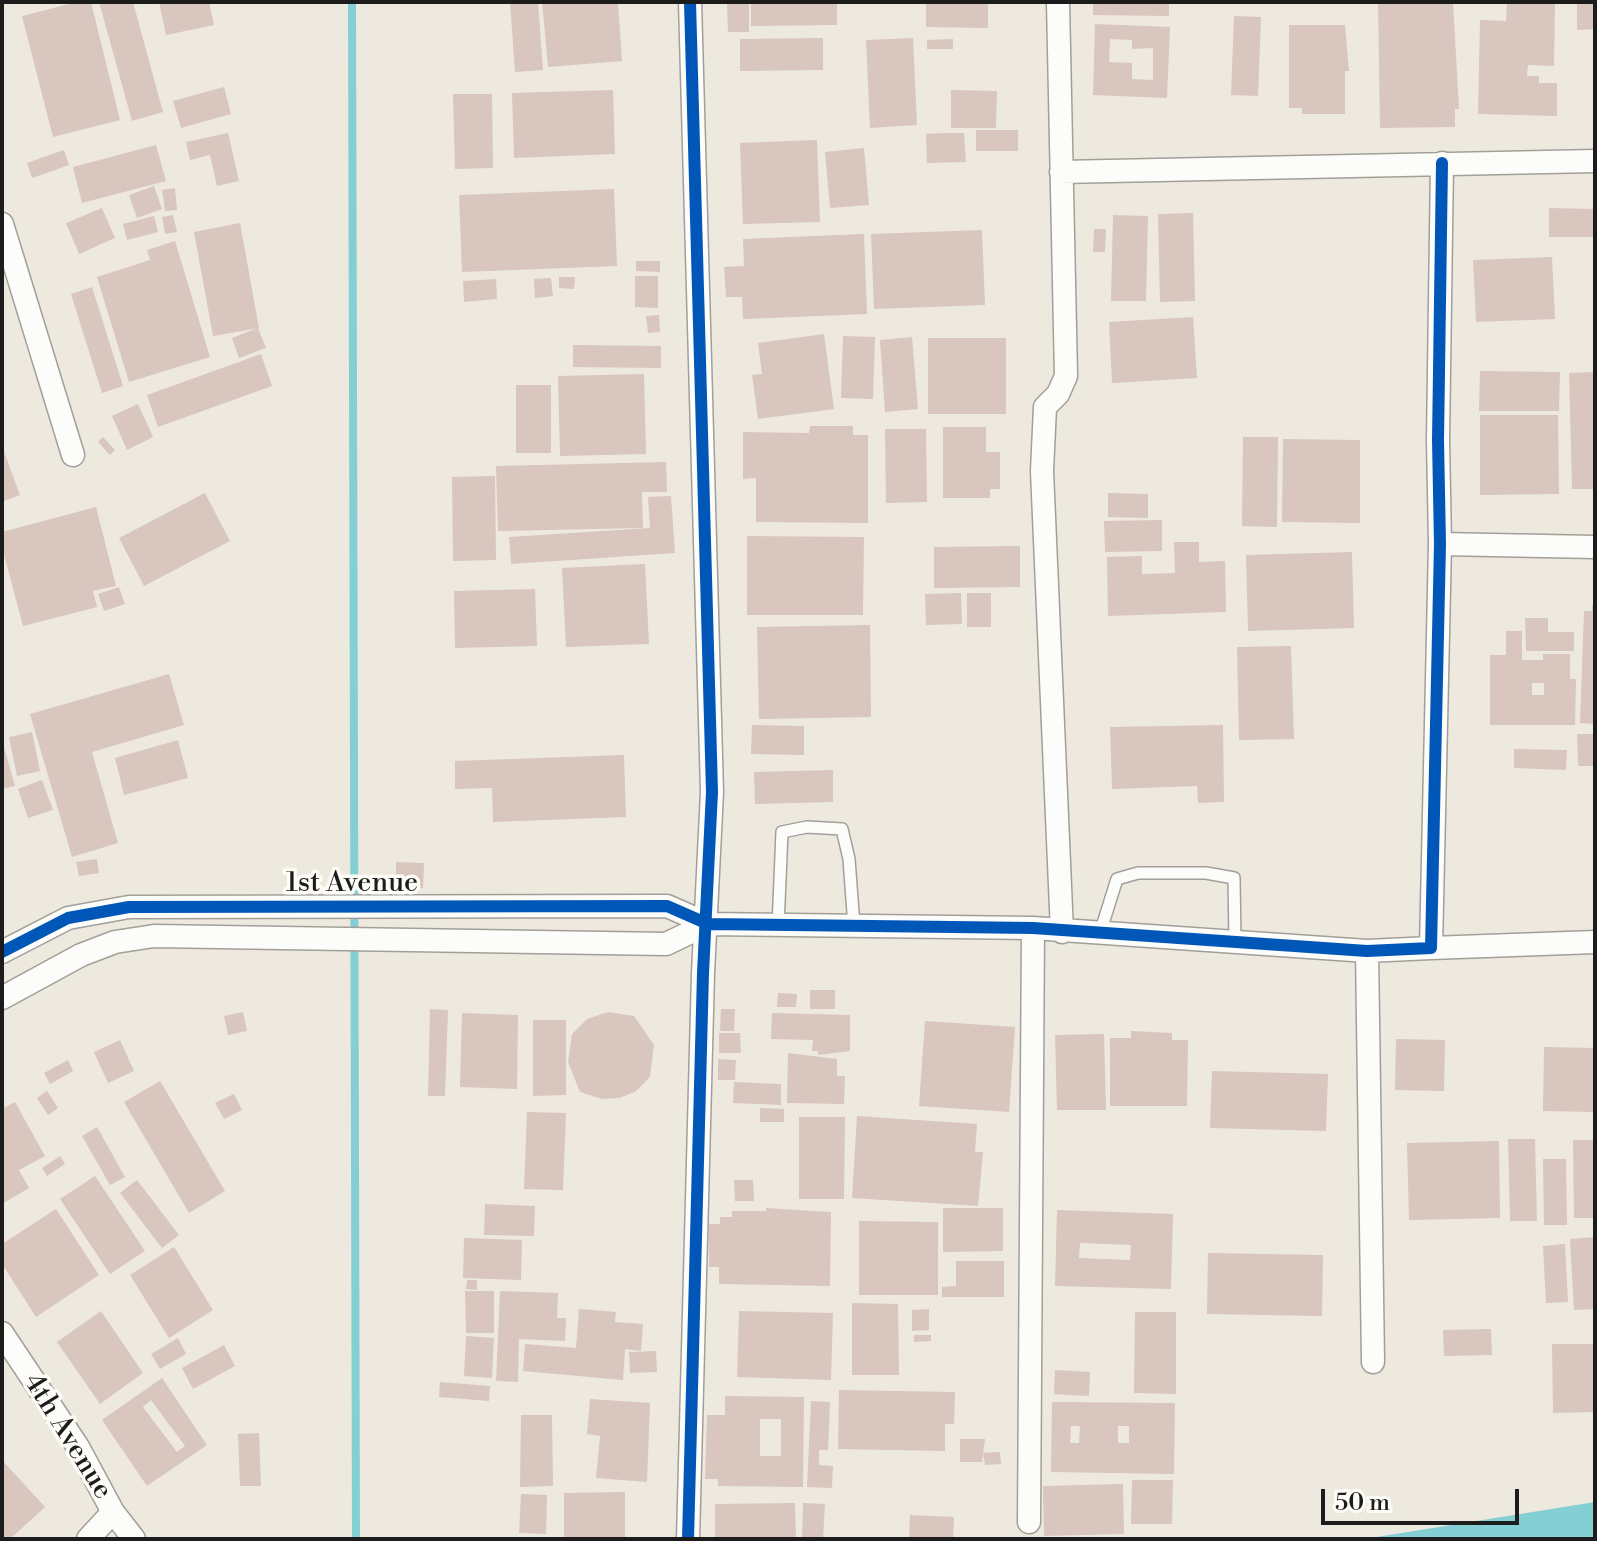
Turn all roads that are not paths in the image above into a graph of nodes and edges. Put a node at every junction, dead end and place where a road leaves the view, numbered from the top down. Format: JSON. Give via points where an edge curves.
{"nodes":[{"id":1,"x":690,"y":2,"type":"edge"},
{"id":2,"x":1058,"y":2,"type":"edge"},
{"id":3,"x":1595,"y":161,"type":"edge"},
{"id":4,"x":1442,"y":163,"type":"junction"},
{"id":5,"x":1061,"y":172,"type":"junction"},
{"id":6,"x":2,"y":224,"type":"edge"},
{"id":7,"x":73,"y":455,"type":"dead end"},
{"id":8,"x":1440,"y":544,"type":"junction"},
{"id":9,"x":1595,"y":547,"type":"edge"},
{"id":10,"x":708,"y":924,"type":"junction"},
{"id":11,"x":778,"y":926,"type":"junction"},
{"id":12,"x":854,"y":926,"type":"junction"},
{"id":13,"x":1033,"y":928,"type":"junction"},
{"id":14,"x":1062,"y":932,"type":"junction"},
{"id":15,"x":1100,"y":934,"type":"junction"},
{"id":16,"x":1235,"y":941,"type":"junction"},
{"id":17,"x":1595,"y":942,"type":"edge"},
{"id":18,"x":1431,"y":948,"type":"junction"},
{"id":19,"x":1367,"y":951,"type":"junction"},
{"id":20,"x":2,"y":952,"type":"edge"},
{"id":21,"x":2,"y":998,"type":"edge"},
{"id":22,"x":2,"y":1333,"type":"edge"},
{"id":23,"x":1373,"y":1362,"type":"dead end"},
{"id":24,"x":113,"y":1512,"type":"junction"},
{"id":25,"x":1029,"y":1522,"type":"dead end"},
{"id":26,"x":88,"y":1539,"type":"edge"},
{"id":27,"x":134,"y":1539,"type":"edge"},
{"id":28,"x":688,"y":1539,"type":"edge"}],
"edges":[{"from":1,"to":10,"type":"street","via":[[712,792]]},
{"from":2,"to":5,"type":"street"},
{"from":3,"to":4,"type":"street"},
{"from":4,"to":5,"type":"street"},
{"from":4,"to":8,"type":"street"},
{"from":5,"to":14,"type":"street","via":[[1066,376],[1045,407],[1042,471]]},
{"from":6,"to":7,"type":"street"},
{"from":8,"to":9,"type":"street"},
{"from":8,"to":18,"type":"street"},
{"from":10,"to":11,"type":"street"},
{"from":10,"to":20,"type":"street","name":"1st Avenue","via":[[667,906],[129,907],[68,918]]},
{"from":10,"to":21,"type":"street","name":"1st Avenue","via":[[666,944],[154,936],[115,942],[81,955]]},
{"from":10,"to":28,"type":"street"},
{"from":11,"to":12,"type":"street"},
{"from":11,"to":12,"type":"lane","via":[[782,832],[807,827],[842,829]]},
{"from":12,"to":13,"type":"street"},
{"from":13,"to":14,"type":"street"},
{"from":13,"to":25,"type":"street"},
{"from":14,"to":15,"type":"street"},
{"from":15,"to":16,"type":"street"},
{"from":15,"to":16,"type":"lane","via":[[1117,879],[1138,873],[1206,873],[1234,878]]},
{"from":16,"to":19,"type":"street"},
{"from":17,"to":18,"type":"street"},
{"from":18,"to":19,"type":"street"},
{"from":19,"to":23,"type":"street"},
{"from":22,"to":24,"type":"street","name":"4th Avenue","via":[[78,1447]]},
{"from":24,"to":26,"type":"street"},
{"from":24,"to":27,"type":"street","name":"4th Avenue"}]}
